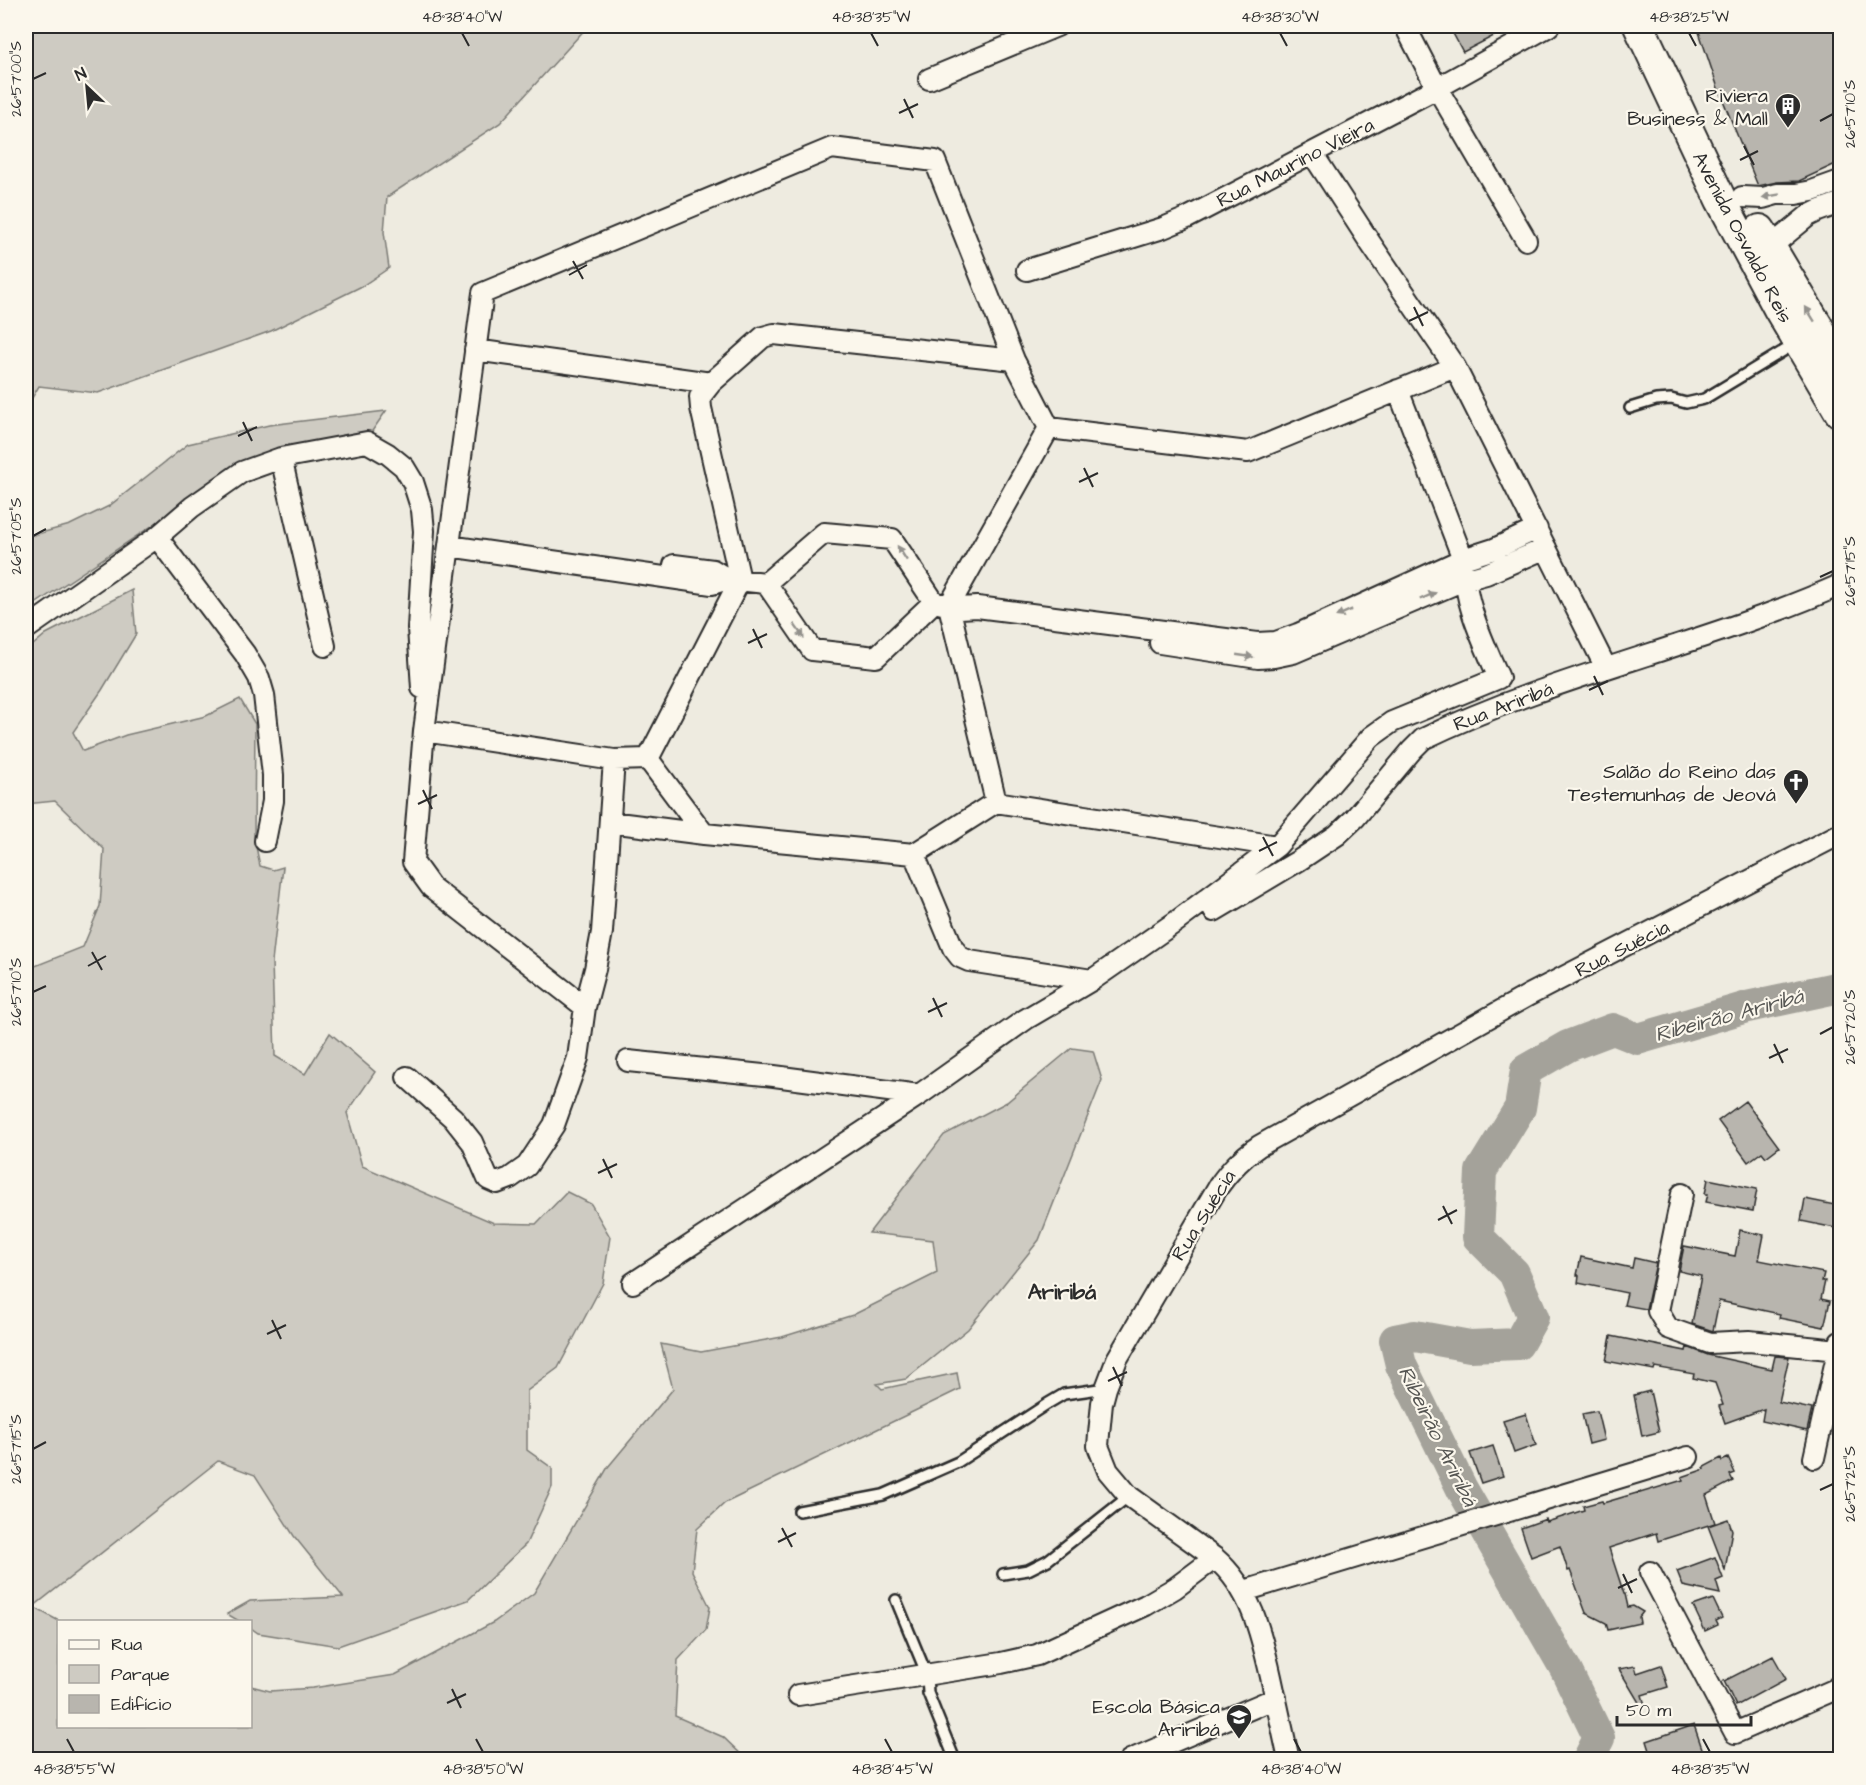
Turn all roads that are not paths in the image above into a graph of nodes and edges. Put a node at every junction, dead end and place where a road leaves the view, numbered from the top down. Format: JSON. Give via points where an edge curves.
{"nodes":[{"id":1,"x":1057,"y":26,"type":"edge"},
{"id":2,"x":1405,"y":26,"type":"edge"},
{"id":3,"x":1550,"y":26,"type":"edge"},
{"id":4,"x":1639,"y":26,"type":"edge"},
{"id":5,"x":1661,"y":26,"type":"edge"},
{"id":6,"x":929,"y":79,"type":"dead end"},
{"id":7,"x":1437,"y":88,"type":"junction"},
{"id":8,"x":1312,"y":153,"type":"junction"},
{"id":9,"x":1840,"y":182,"type":"edge"},
{"id":10,"x":1812,"y":191,"type":"junction"},
{"id":11,"x":1742,"y":197,"type":"junction"},
{"id":12,"x":1840,"y":203,"type":"edge"},
{"id":13,"x":1818,"y":211,"type":"junction"},
{"id":14,"x":1526,"y":240,"type":"dead end"},
{"id":15,"x":1769,"y":248,"type":"junction"},
{"id":16,"x":1027,"y":270,"type":"dead end"},
{"id":17,"x":1799,"y":341,"type":"junction"},
{"id":18,"x":475,"y":350,"type":"junction"},
{"id":19,"x":1014,"y":360,"type":"junction"},
{"id":20,"x":1840,"y":364,"type":"edge"},
{"id":21,"x":1455,"y":367,"type":"junction"},
{"id":22,"x":711,"y":383,"type":"junction"},
{"id":23,"x":1398,"y":390,"type":"junction"},
{"id":24,"x":1630,"y":408,"type":"dead end"},
{"id":25,"x":1840,"y":412,"type":"edge"},
{"id":26,"x":1049,"y":428,"type":"junction"},
{"id":27,"x":281,"y":458,"type":"junction"},
{"id":28,"x":1537,"y":529,"type":"junction"},
{"id":29,"x":157,"y":537,"type":"junction"},
{"id":30,"x":450,"y":540,"type":"junction"},
{"id":31,"x":1546,"y":548,"type":"junction"},
{"id":32,"x":1463,"y":559,"type":"junction"},
{"id":33,"x":1486,"y":574,"type":"junction"},
{"id":34,"x":734,"y":580,"type":"junction"},
{"id":35,"x":1464,"y":580,"type":"junction"},
{"id":36,"x":766,"y":583,"type":"junction"},
{"id":37,"x":1840,"y":585,"type":"edge"},
{"id":38,"x":948,"y":605,"type":"junction"},
{"id":39,"x":1475,"y":624,"type":"junction"},
{"id":40,"x":26,"y":628,"type":"edge"},
{"id":41,"x":325,"y":646,"type":"dead end"},
{"id":42,"x":1606,"y":668,"type":"junction"},
{"id":43,"x":425,"y":725,"type":"junction"},
{"id":44,"x":648,"y":759,"type":"junction"},
{"id":45,"x":614,"y":760,"type":"junction"},
{"id":46,"x":996,"y":802,"type":"junction"},
{"id":47,"x":610,"y":822,"type":"junction"},
{"id":48,"x":704,"y":834,"type":"junction"},
{"id":49,"x":1840,"y":834,"type":"edge"},
{"id":50,"x":265,"y":841,"type":"dead end"},
{"id":51,"x":1277,"y":846,"type":"junction"},
{"id":52,"x":914,"y":854,"type":"junction"},
{"id":53,"x":1214,"y":911,"type":"dead end"},
{"id":54,"x":1092,"y":980,"type":"junction"},
{"id":55,"x":585,"y":1007,"type":"junction"},
{"id":56,"x":628,"y":1060,"type":"dead end"},
{"id":57,"x":407,"y":1077,"type":"dead end"},
{"id":58,"x":919,"y":1095,"type":"junction"},
{"id":59,"x":1682,"y":1194,"type":"dead end"},
{"id":60,"x":633,"y":1283,"type":"dead end"},
{"id":61,"x":1840,"y":1346,"type":"edge"},
{"id":62,"x":1106,"y":1388,"type":"junction"},
{"id":63,"x":1688,"y":1457,"type":"dead end"},
{"id":64,"x":1814,"y":1458,"type":"dead end"},
{"id":65,"x":1129,"y":1496,"type":"junction"},
{"id":66,"x":799,"y":1511,"type":"dead end"},
{"id":67,"x":1215,"y":1558,"type":"junction"},
{"id":68,"x":1650,"y":1572,"type":"dead end"},
{"id":69,"x":1003,"y":1574,"type":"dead end"},
{"id":70,"x":1244,"y":1592,"type":"junction"},
{"id":71,"x":896,"y":1600,"type":"dead end"},
{"id":72,"x":927,"y":1675,"type":"junction"},
{"id":73,"x":1840,"y":1684,"type":"edge"},
{"id":74,"x":798,"y":1695,"type":"dead end"},
{"id":75,"x":1276,"y":1698,"type":"junction"},
{"id":76,"x":955,"y":1760,"type":"edge"},
{"id":77,"x":1130,"y":1760,"type":"edge"},
{"id":78,"x":1289,"y":1760,"type":"edge"}],
"edges":[{"from":1,"to":6,"type":"street"},
{"from":2,"to":7,"type":"street"},
{"from":3,"to":7,"type":"street","name":"Rua Maurino Vieira"},
{"from":4,"to":17,"type":"main road","name":"Avenida Osvaldo Reis","via":[[1721,200]]},
{"from":5,"to":11,"type":"main road","name":"Avenida Osvaldo Reis"},
{"from":7,"to":8,"type":"street","name":"Rua Maurino Vieira"},
{"from":7,"to":14,"type":"street"},
{"from":8,"to":16,"type":"street","name":"Rua Maurino Vieira","via":[[1179,221]]},
{"from":8,"to":21,"type":"street"},
{"from":9,"to":10,"type":"street"},
{"from":10,"to":11,"type":"street","one_way":true},
{"from":10,"to":13,"type":"street"},
{"from":11,"to":15,"type":"main road","name":"Avenida Osvaldo Reis"},
{"from":12,"to":13,"type":"street"},
{"from":13,"to":15,"type":"street"},
{"from":20,"to":15,"type":"main road","name":"Avenida Osvaldo Reis","one_way":true},
{"from":17,"to":24,"type":"lane","via":[[1704,399],[1686,403],[1656,400]]},
{"from":17,"to":25,"type":"main road","name":"Avenida Osvaldo Reis"},
{"from":18,"to":19,"type":"street","via":[[483,293],[832,148],[935,161]]},
{"from":18,"to":22,"type":"street"},
{"from":18,"to":30,"type":"street"},
{"from":19,"to":22,"type":"street","via":[[774,333],[763,337]]},
{"from":19,"to":26,"type":"street"},
{"from":21,"to":23,"type":"street"},
{"from":21,"to":28,"type":"street"},
{"from":22,"to":34,"type":"street","via":[[700,397],[701,408]]},
{"from":23,"to":26,"type":"street","via":[[1248,452]]},
{"from":23,"to":32,"type":"street"},
{"from":26,"to":38,"type":"street"},
{"from":27,"to":29,"type":"street","via":[[242,472]]},
{"from":27,"to":41,"type":"street"},
{"from":27,"to":43,"type":"street","via":[[367,442],[404,467],[413,482],[424,531],[418,628]]},
{"from":28,"to":31,"type":"street"},
{"from":28,"to":32,"type":"street"},
{"from":29,"to":40,"type":"street"},
{"from":29,"to":50,"type":"street","via":[[259,678],[273,776],[273,801]]},
{"from":30,"to":34,"type":"street","via":[[713,570]]},
{"from":30,"to":43,"type":"street"},
{"from":31,"to":33,"type":"street"},
{"from":31,"to":42,"type":"street"},
{"from":32,"to":35,"type":"street"},
{"from":32,"to":38,"type":"street","one_way":true,"via":[[1276,642],[1257,643]]},
{"from":33,"to":35,"type":"street"},
{"from":33,"to":39,"type":"street","via":[[1475,603]]},
{"from":34,"to":36,"type":"street"},
{"from":34,"to":44,"type":"street"},
{"from":38,"to":35,"type":"street","one_way":true,"via":[[976,616],[1266,658],[1293,653]]},
{"from":35,"to":39,"type":"street"},
{"from":38,"to":36,"type":"street","one_way":true,"via":[[892,539],[824,533]]},
{"from":36,"to":38,"type":"street","one_way":true,"via":[[812,650],[876,657]]},
{"from":37,"to":42,"type":"street","name":"Rua Ariribá"},
{"from":38,"to":46,"type":"street"},
{"from":39,"to":51,"type":"street","via":[[1499,678],[1392,722],[1371,737]]},
{"from":42,"to":53,"type":"street","name":"Rua Ariribá","via":[[1530,694],[1424,739],[1337,836]]},
{"from":43,"to":45,"type":"street"},
{"from":43,"to":55,"type":"street","via":[[413,862],[431,886]]},
{"from":44,"to":45,"type":"street"},
{"from":44,"to":48,"type":"street"},
{"from":45,"to":47,"type":"street"},
{"from":46,"to":51,"type":"street"},
{"from":46,"to":52,"type":"street"},
{"from":47,"to":48,"type":"street"},
{"from":47,"to":55,"type":"street","via":[[602,932]]},
{"from":48,"to":52,"type":"street"},
{"from":49,"to":62,"type":"street","name":"Rua Suécia","via":[[1478,1023],[1241,1158],[1212,1197],[1117,1359]]},
{"from":51,"to":54,"type":"street"},
{"from":52,"to":54,"type":"street","via":[[960,957]]},
{"from":54,"to":58,"type":"street","via":[[1026,1019]]},
{"from":55,"to":57,"type":"street","via":[[578,1058],[554,1125],[527,1166],[510,1178],[497,1183],[488,1179],[472,1142],[453,1118]]},
{"from":56,"to":58,"type":"street"},
{"from":58,"to":60,"type":"street"},
{"from":59,"to":61,"type":"street","via":[[1658,1311],[1668,1328],[1710,1343]]},
{"from":61,"to":64,"type":"street"},
{"from":62,"to":65,"type":"street","name":"Rua Suécia","via":[[1098,1446],[1108,1471]]},
{"from":62,"to":66,"type":"lane","via":[[1064,1394],[958,1462],[883,1495]]},
{"from":63,"to":70,"type":"street"},
{"from":65,"to":67,"type":"street","name":"Rua Suécia"},
{"from":65,"to":69,"type":"lane","via":[[1048,1560],[1028,1570]]},
{"from":67,"to":70,"type":"street","name":"Rua Suécia"},
{"from":67,"to":72,"type":"street","via":[[1146,1605],[1037,1654]]},
{"from":68,"to":73,"type":"street","via":[[1735,1733]]},
{"from":70,"to":75,"type":"street","name":"Rua Suécia","via":[[1262,1636]]},
{"from":71,"to":72,"type":"lane"},
{"from":72,"to":74,"type":"street"},
{"from":72,"to":76,"type":"lane","via":[[928,1693]]},
{"from":75,"to":77,"type":"street"},
{"from":75,"to":78,"type":"street","name":"Rua Suécia"}]}
